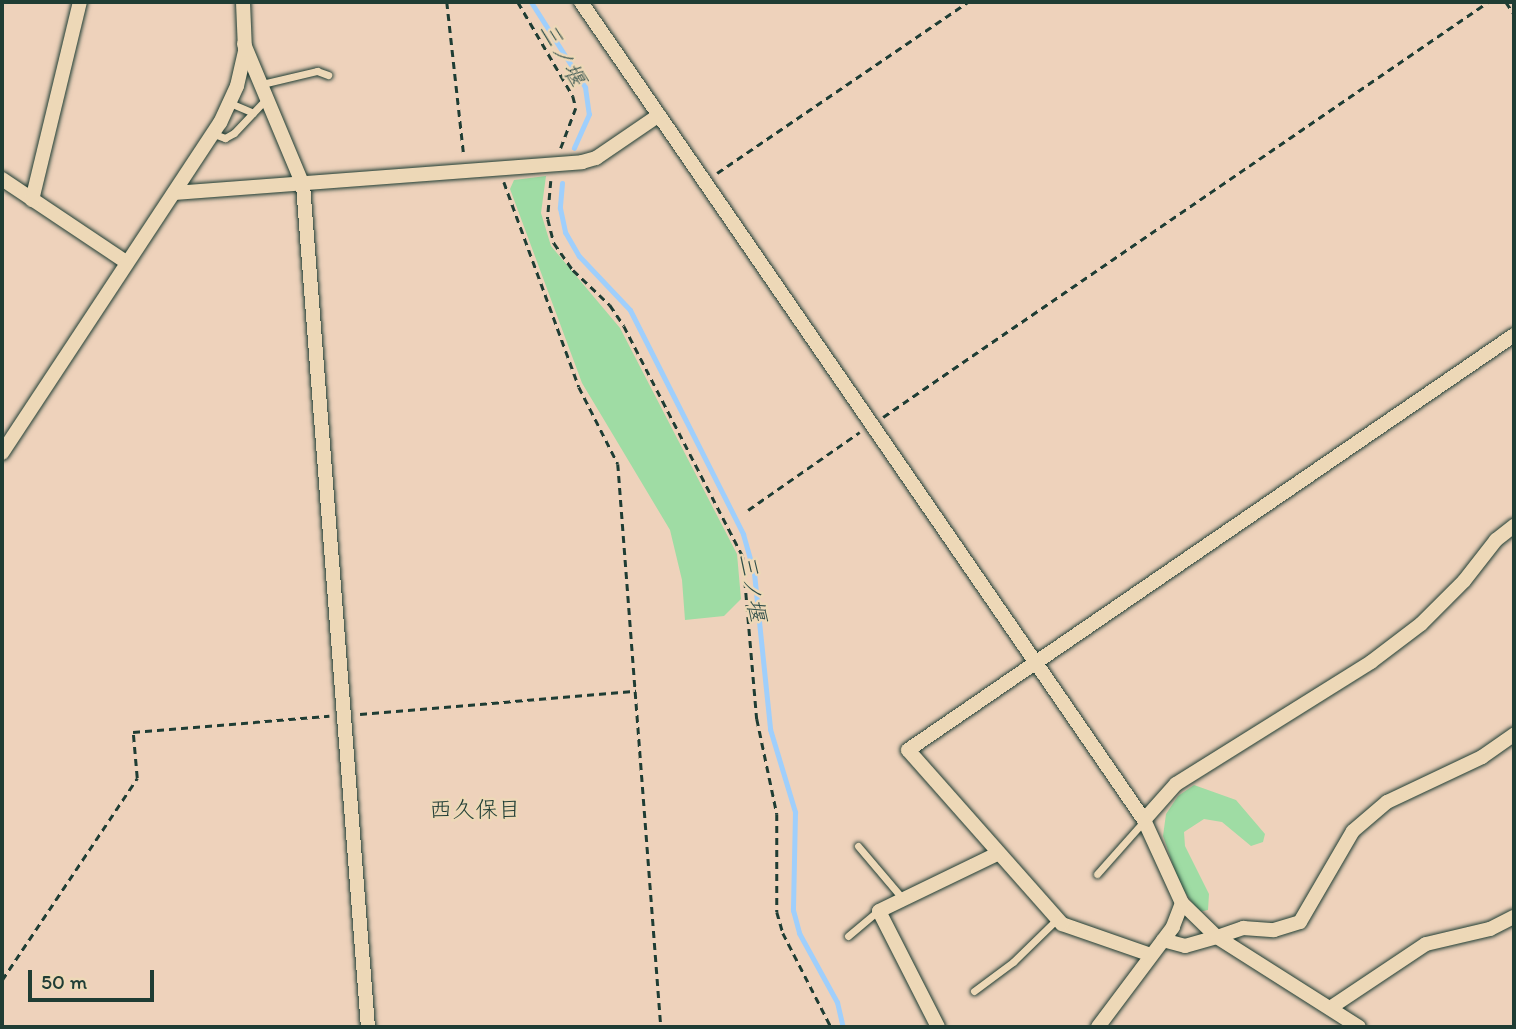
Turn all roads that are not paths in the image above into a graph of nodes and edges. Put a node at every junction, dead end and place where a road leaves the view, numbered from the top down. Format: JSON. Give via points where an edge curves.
{"nodes":[{"id":1,"x":80,"y":2,"type":"edge"},
{"id":2,"x":243,"y":2,"type":"edge"},
{"id":3,"x":581,"y":2,"type":"edge"},
{"id":4,"x":244,"y":44,"type":"junction"},
{"id":5,"x":327,"y":75,"type":"dead end"},
{"id":6,"x":264,"y":91,"type":"junction"},
{"id":7,"x":229,"y":103,"type":"junction"},
{"id":8,"x":253,"y":113,"type":"junction"},
{"id":9,"x":659,"y":115,"type":"junction"},
{"id":10,"x":213,"y":134,"type":"junction"},
{"id":11,"x":2,"y":179,"type":"edge"},
{"id":12,"x":303,"y":185,"type":"junction"},
{"id":13,"x":174,"y":193,"type":"junction"},
{"id":14,"x":33,"y":200,"type":"junction"},
{"id":15,"x":126,"y":262,"type":"junction"},
{"id":16,"x":1514,"y":335,"type":"edge"},
{"id":17,"x":2,"y":453,"type":"edge"},
{"id":18,"x":1514,"y":526,"type":"edge"},
{"id":19,"x":1040,"y":663,"type":"junction"},
{"id":20,"x":1514,"y":735,"type":"edge"},
{"id":21,"x":1144,"y":820,"type":"junction"},
{"id":22,"x":858,"y":846,"type":"dead end"},
{"id":23,"x":999,"y":853,"type":"junction"},
{"id":24,"x":1097,"y":874,"type":"dead end"},
{"id":25,"x":903,"y":899,"type":"junction"},
{"id":26,"x":1182,"y":903,"type":"junction"},
{"id":27,"x":879,"y":911,"type":"junction"},
{"id":28,"x":1514,"y":917,"type":"edge"},
{"id":29,"x":1057,"y":919,"type":"junction"},
{"id":30,"x":848,"y":936,"type":"dead end"},
{"id":31,"x":1217,"y":937,"type":"junction"},
{"id":32,"x":1163,"y":940,"type":"junction"},
{"id":33,"x":1151,"y":956,"type":"junction"},
{"id":34,"x":974,"y":991,"type":"dead end"},
{"id":35,"x":1330,"y":1008,"type":"junction"},
{"id":36,"x":368,"y":1027,"type":"edge"},
{"id":37,"x":938,"y":1027,"type":"edge"},
{"id":38,"x":1098,"y":1027,"type":"edge"},
{"id":39,"x":1359,"y":1027,"type":"edge"}],
"edges":[{"from":1,"to":14,"type":"street"},
{"from":2,"to":4,"type":"street"},
{"from":3,"to":9,"type":"street"},
{"from":4,"to":6,"type":"street"},
{"from":4,"to":7,"type":"street"},
{"from":5,"to":6,"type":"lane","via":[[317,71]]},
{"from":6,"to":8,"type":"lane"},
{"from":6,"to":12,"type":"street"},
{"from":7,"to":8,"type":"lane"},
{"from":7,"to":10,"type":"street"},
{"from":8,"to":10,"type":"lane","via":[[225,138]]},
{"from":9,"to":12,"type":"street","via":[[596,159]]},
{"from":9,"to":19,"type":"street"},
{"from":10,"to":13,"type":"street"},
{"from":11,"to":14,"type":"street"},
{"from":12,"to":13,"type":"street"},
{"from":12,"to":36,"type":"street"},
{"from":13,"to":15,"type":"street"},
{"from":14,"to":15,"type":"street"},
{"from":15,"to":17,"type":"street"},
{"from":16,"to":19,"type":"street"},
{"from":18,"to":21,"type":"street","via":[[1421,624],[1371,663],[1176,784]]},
{"from":19,"to":21,"type":"street"},
{"from":19,"to":23,"type":"street","via":[[908,750]]},
{"from":20,"to":31,"type":"street","via":[[1482,757],[1387,802],[1353,831],[1300,922],[1274,930],[1243,928]]},
{"from":21,"to":24,"type":"lane"},
{"from":21,"to":26,"type":"street"},
{"from":22,"to":25,"type":"lane"},
{"from":23,"to":25,"type":"street"},
{"from":23,"to":29,"type":"street"},
{"from":25,"to":27,"type":"street"},
{"from":26,"to":31,"type":"street"},
{"from":26,"to":32,"type":"street"},
{"from":27,"to":30,"type":"lane"},
{"from":27,"to":37,"type":"street"},
{"from":28,"to":35,"type":"street","via":[[1490,929],[1426,944]]},
{"from":29,"to":33,"type":"street"},
{"from":29,"to":34,"type":"lane","via":[[1013,962]]},
{"from":31,"to":32,"type":"street","via":[[1185,946]]},
{"from":31,"to":35,"type":"street"},
{"from":32,"to":33,"type":"street"},
{"from":33,"to":38,"type":"street"},
{"from":35,"to":39,"type":"street"}]}
